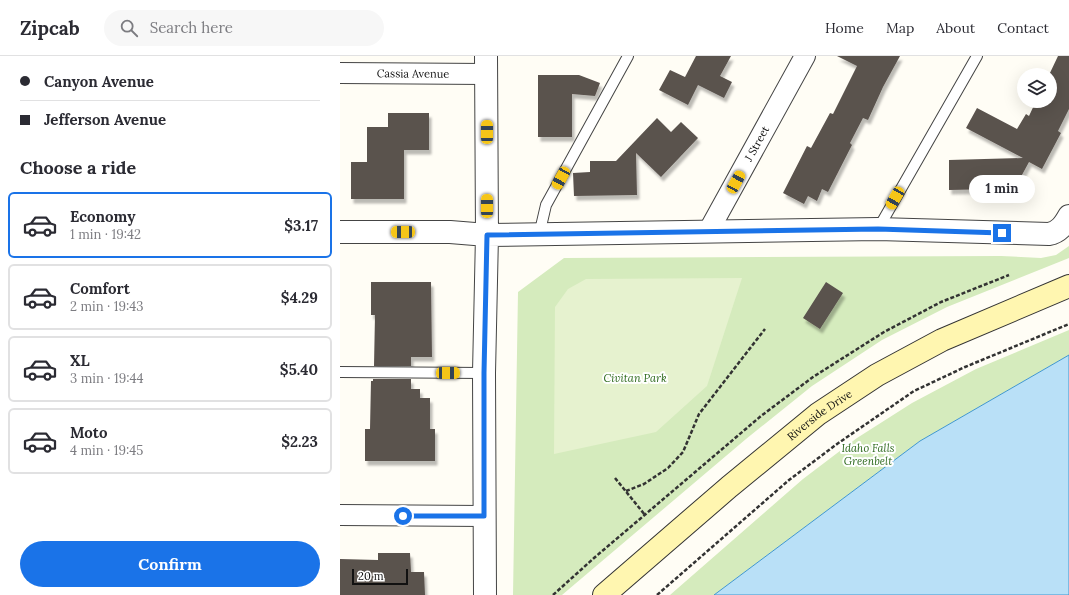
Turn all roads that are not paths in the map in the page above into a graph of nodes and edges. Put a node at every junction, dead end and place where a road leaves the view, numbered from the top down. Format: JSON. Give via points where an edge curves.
{"nodes":[{"id":1,"x":628,"y":56,"type":"edge"},
{"id":2,"x":805,"y":56,"type":"edge"},
{"id":3,"x":977,"y":56,"type":"edge"},
{"id":4,"x":486,"y":65,"type":"edge"},
{"id":5,"x":340,"y":73,"type":"edge"},
{"id":6,"x":1069,"y":216,"type":"edge"},
{"id":7,"x":878,"y":229,"type":"junction"},
{"id":8,"x":340,"y":232,"type":"edge"},
{"id":9,"x":708,"y":232,"type":"junction"},
{"id":10,"x":487,"y":235,"type":"junction"},
{"id":11,"x":539,"y":235,"type":"junction"},
{"id":12,"x":1069,"y":286,"type":"edge"},
{"id":13,"x":340,"y":372,"type":"edge"},
{"id":14,"x":484,"y":373,"type":"junction"},
{"id":15,"x":340,"y":515,"type":"edge"},
{"id":16,"x":484,"y":516,"type":"junction"},
{"id":17,"x":485,"y":595,"type":"edge"},
{"id":18,"x":604,"y":595,"type":"edge"}],
"edges":[{"from":1,"to":11,"type":"lane","via":[[546,205]]},
{"from":2,"to":9,"type":"street","name":"J Street"},
{"from":3,"to":7,"type":"lane"},
{"from":4,"to":5,"type":"street","name":"Cassia Avenue"},
{"from":4,"to":10,"type":"street"},
{"from":6,"to":7,"type":"street","via":[[1059,230],[1049,234]]},
{"from":7,"to":9,"type":"street"},
{"from":8,"to":10,"type":"street","via":[[450,232]]},
{"from":9,"to":11,"type":"street"},
{"from":10,"to":11,"type":"street"},
{"from":10,"to":14,"type":"street"},
{"from":12,"to":18,"type":"main road","name":"Riverside Drive","via":[[942,340],[877,375],[818,414]]},
{"from":13,"to":14,"type":"lane"},
{"from":14,"to":16,"type":"street"},
{"from":15,"to":16,"type":"street"},
{"from":16,"to":17,"type":"street"}]}
